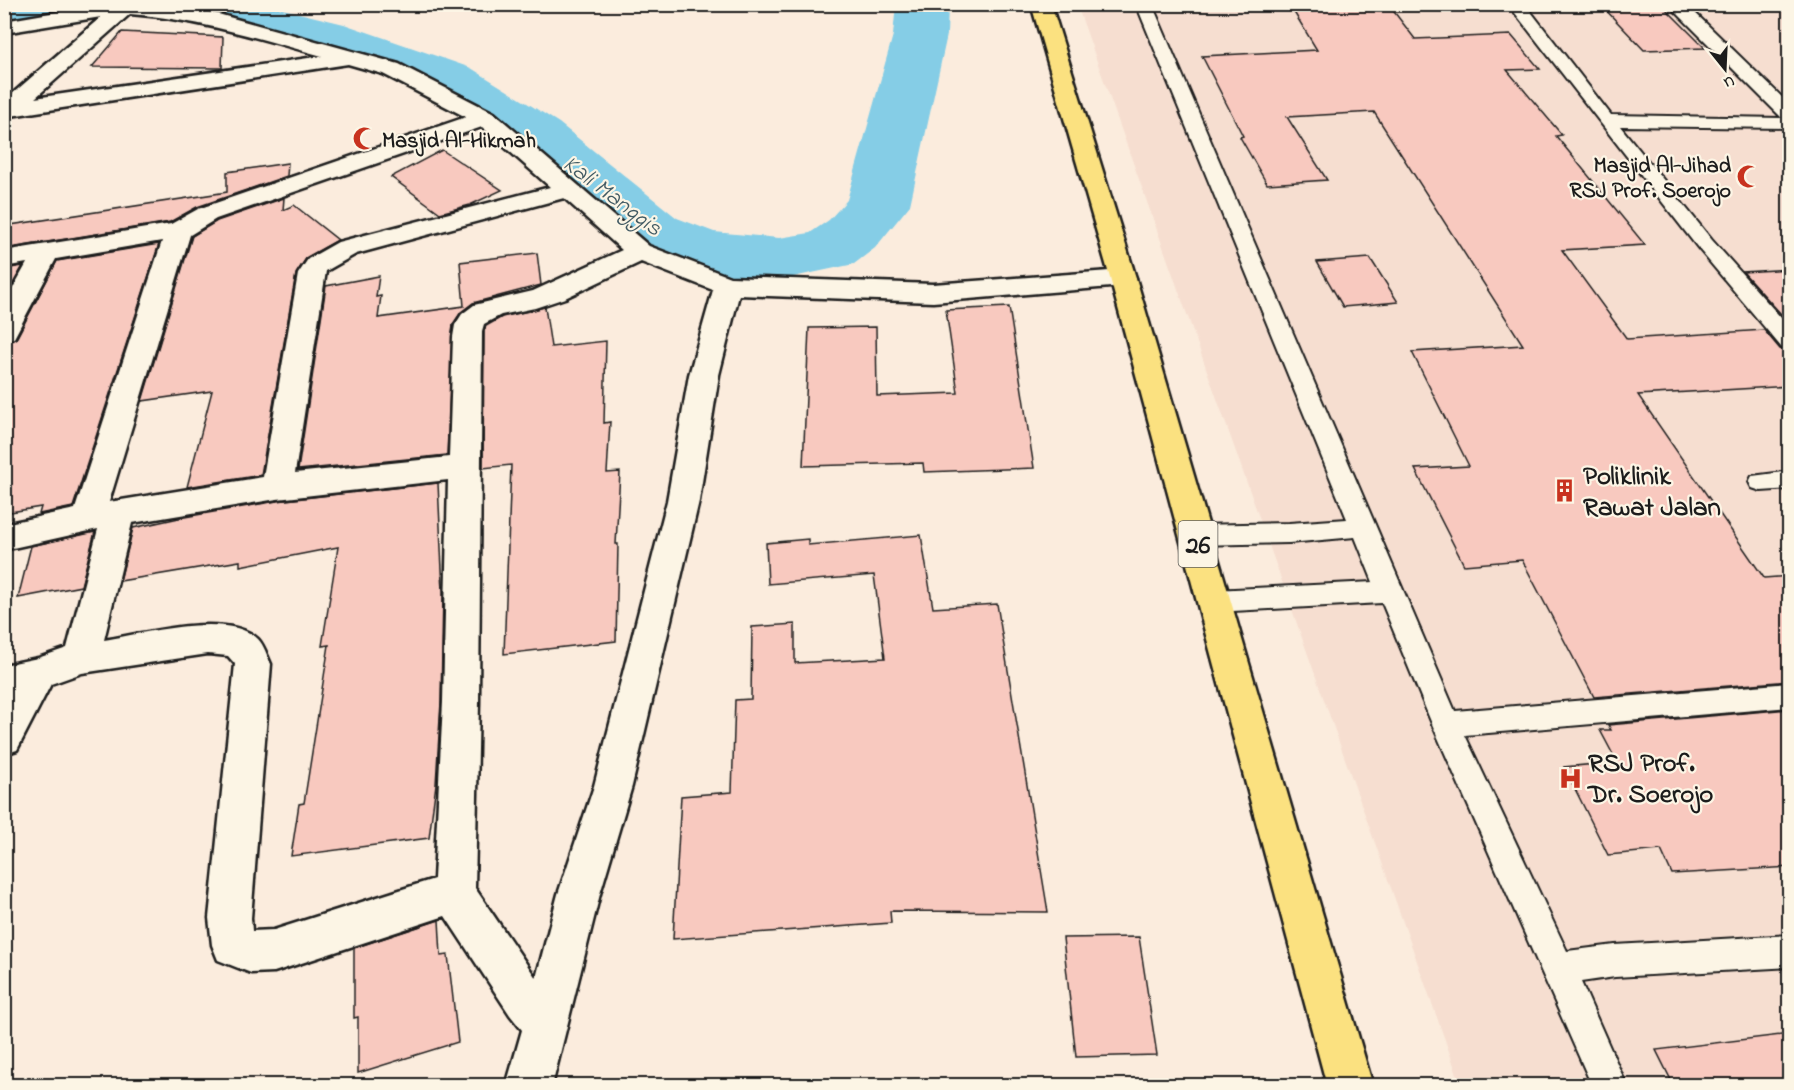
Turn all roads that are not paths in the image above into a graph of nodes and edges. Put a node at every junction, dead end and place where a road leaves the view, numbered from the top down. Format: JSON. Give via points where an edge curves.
{"nodes":[{"id":1,"x":1041,"y":4,"type":"edge"},
{"id":2,"x":1144,"y":4,"type":"edge"},
{"id":3,"x":1516,"y":4,"type":"edge"},
{"id":4,"x":1676,"y":4,"type":"edge"},
{"id":5,"x":125,"y":7,"type":"junction"},
{"id":6,"x":4,"y":27,"type":"edge"},
{"id":7,"x":349,"y":58,"type":"junction"},
{"id":8,"x":7,"y":111,"type":"edge"},
{"id":9,"x":1790,"y":115,"type":"edge"},
{"id":10,"x":486,"y":118,"type":"junction"},
{"id":11,"x":1606,"y":120,"type":"junction"},
{"id":12,"x":1790,"y":123,"type":"edge"},
{"id":13,"x":567,"y":190,"type":"junction"},
{"id":14,"x":178,"y":231,"type":"junction"},
{"id":15,"x":46,"y":252,"type":"junction"},
{"id":16,"x":640,"y":252,"type":"junction"},
{"id":17,"x":4,"y":259,"type":"edge"},
{"id":18,"x":1123,"y":278,"type":"junction"},
{"id":19,"x":728,"y":286,"type":"junction"},
{"id":20,"x":4,"y":331,"type":"edge"},
{"id":21,"x":1790,"y":343,"type":"edge"},
{"id":22,"x":464,"y":467,"type":"junction"},
{"id":23,"x":1790,"y":480,"type":"edge"},
{"id":24,"x":1761,"y":482,"type":"dead end"},
{"id":25,"x":277,"y":487,"type":"junction"},
{"id":26,"x":103,"y":515,"type":"junction"},
{"id":27,"x":1362,"y":527,"type":"junction"},
{"id":28,"x":1196,"y":535,"type":"junction"},
{"id":29,"x":4,"y":537,"type":"edge"},
{"id":30,"x":1389,"y":592,"type":"junction"},
{"id":31,"x":1214,"y":601,"type":"junction"},
{"id":32,"x":81,"y":658,"type":"junction"},
{"id":33,"x":21,"y":676,"type":"edge"},
{"id":34,"x":1790,"y":695,"type":"edge"},
{"id":35,"x":1446,"y":723,"type":"junction"},
{"id":36,"x":4,"y":738,"type":"edge"},
{"id":37,"x":454,"y":893,"type":"junction"},
{"id":38,"x":1790,"y":951,"type":"edge"},
{"id":39,"x":1558,"y":969,"type":"junction"},
{"id":40,"x":546,"y":1024,"type":"junction"},
{"id":41,"x":529,"y":1086,"type":"edge"},
{"id":42,"x":1350,"y":1086,"type":"edge"},
{"id":43,"x":1610,"y":1086,"type":"edge"}],
"edges":[{"from":1,"to":18,"type":"highway","number":"26"},
{"from":2,"to":27,"type":"lane"},
{"from":3,"to":11,"type":"lane"},
{"from":4,"to":9,"type":"lane"},
{"from":5,"to":6,"type":"street"},
{"from":5,"to":7,"type":"street","via":[[164,9],[219,20]]},
{"from":5,"to":8,"type":"street"},
{"from":7,"to":8,"type":"street"},
{"from":7,"to":10,"type":"street","via":[[391,69]]},
{"from":10,"to":13,"type":"street"},
{"from":10,"to":14,"type":"street","via":[[207,214]]},
{"from":11,"to":12,"type":"lane"},
{"from":11,"to":21,"type":"lane"},
{"from":13,"to":16,"type":"street"},
{"from":13,"to":25,"type":"street","via":[[347,248],[317,265],[311,274]]},
{"from":14,"to":15,"type":"street"},
{"from":14,"to":26,"type":"street"},
{"from":15,"to":17,"type":"street"},
{"from":15,"to":20,"type":"street"},
{"from":16,"to":19,"type":"street"},
{"from":16,"to":22,"type":"street","via":[[541,298],[501,306],[474,318],[467,337]]},
{"from":18,"to":19,"type":"street","via":[[933,293]]},
{"from":18,"to":28,"type":"highway","number":"26"},
{"from":19,"to":40,"type":"street","via":[[704,375],[683,501],[616,775],[579,894]]},
{"from":22,"to":25,"type":"street"},
{"from":22,"to":37,"type":"street"},
{"from":23,"to":24,"type":"lane"},
{"from":25,"to":26,"type":"street"},
{"from":26,"to":29,"type":"street"},
{"from":26,"to":32,"type":"street"},
{"from":27,"to":28,"type":"lane"},
{"from":27,"to":30,"type":"lane"},
{"from":28,"to":31,"type":"highway","number":"26"},
{"from":30,"to":31,"type":"lane"},
{"from":30,"to":35,"type":"lane"},
{"from":31,"to":42,"type":"highway","number":"26"},
{"from":32,"to":33,"type":"street"},
{"from":32,"to":37,"type":"street","via":[[208,639],[236,643],[247,651],[253,664],[230,918],[233,945],[251,952],[274,951]]},
{"from":33,"to":36,"type":"street"},
{"from":34,"to":35,"type":"lane"},
{"from":35,"to":39,"type":"lane"},
{"from":37,"to":40,"type":"street","via":[[525,1000]]},
{"from":38,"to":39,"type":"lane","via":[[1615,961]]},
{"from":39,"to":43,"type":"lane"},
{"from":40,"to":41,"type":"street"}]}
